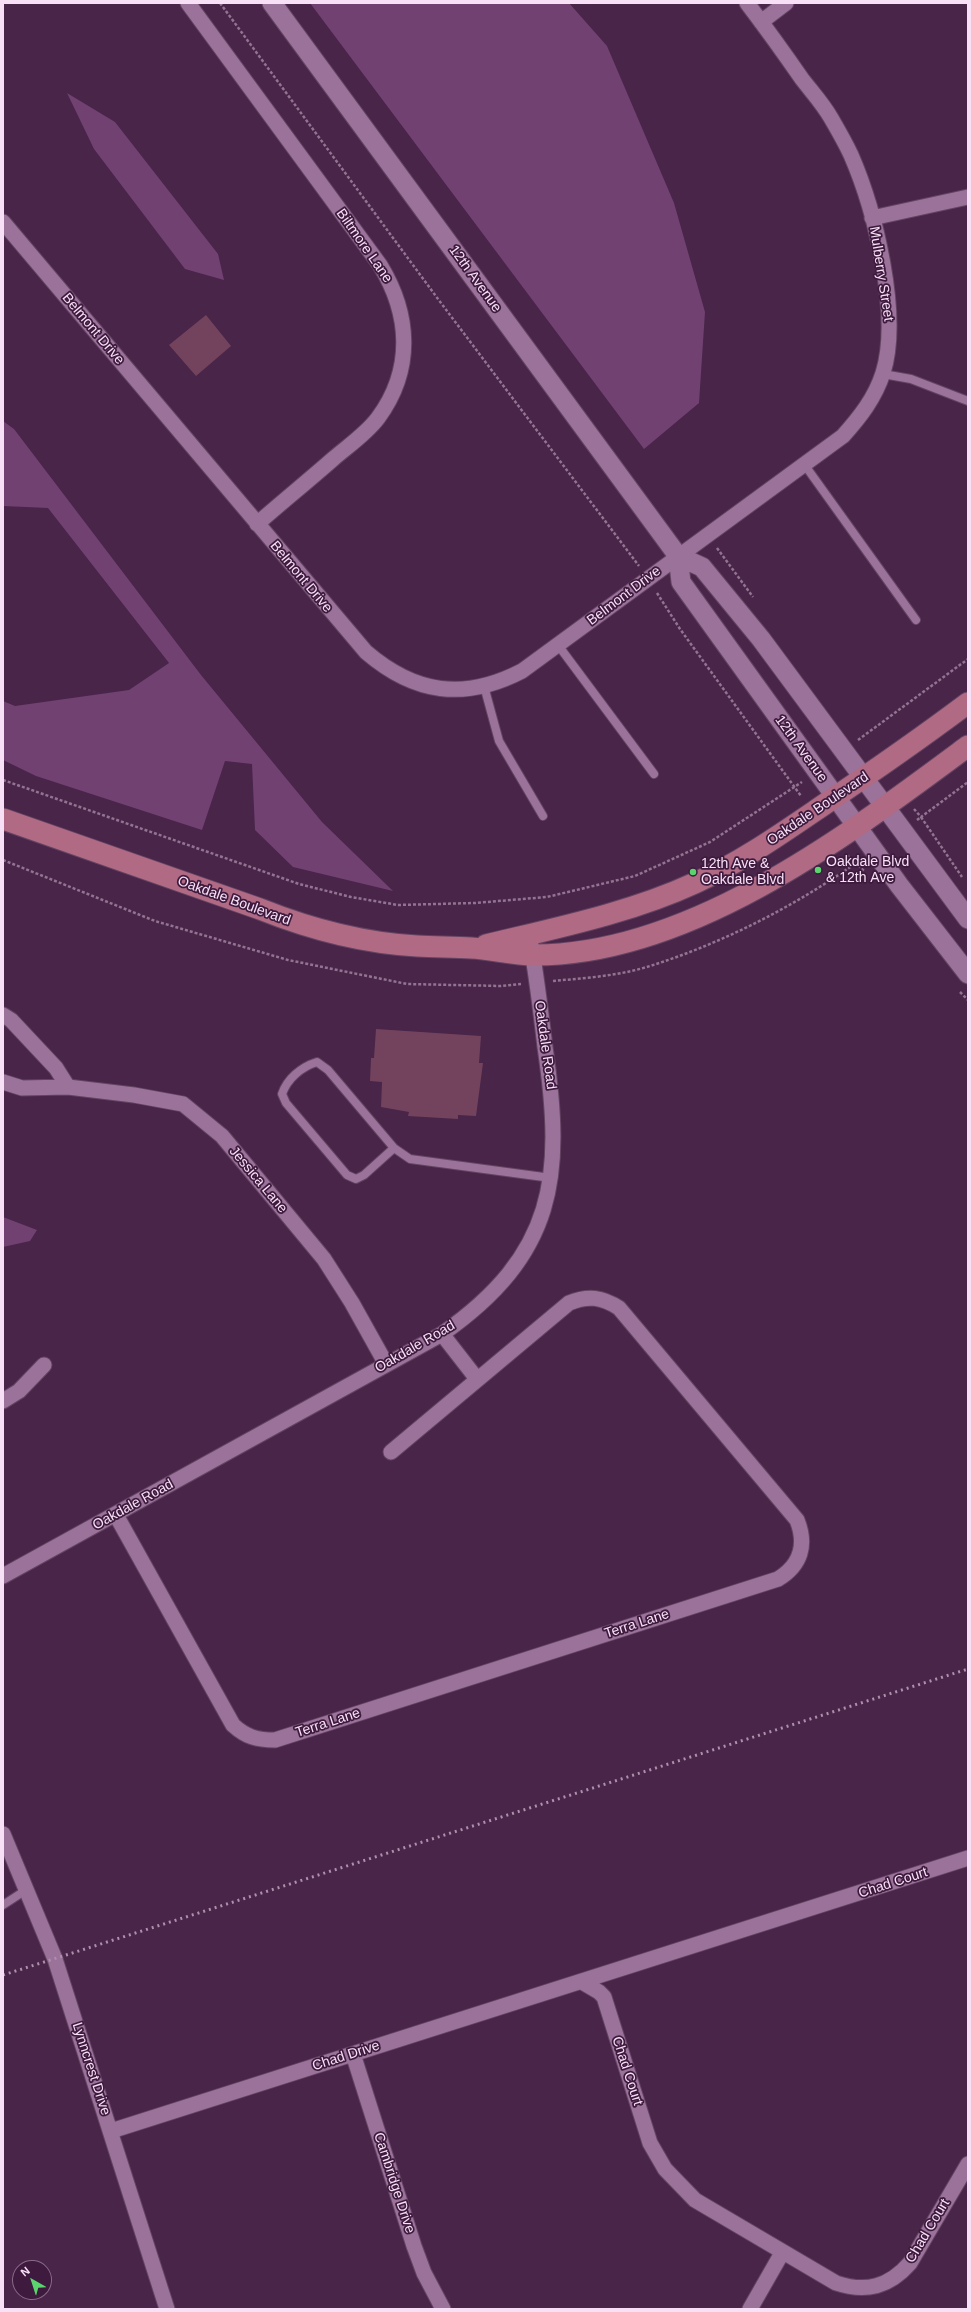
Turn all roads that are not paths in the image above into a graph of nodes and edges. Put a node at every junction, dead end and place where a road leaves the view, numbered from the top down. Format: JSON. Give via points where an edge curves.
{"nodes":[{"id":1,"x":188,"y":3,"type":"edge"},
{"id":2,"x":272,"y":3,"type":"edge"},
{"id":3,"x":747,"y":3,"type":"edge"},
{"id":4,"x":786,"y":3,"type":"edge"},
{"id":5,"x":761,"y":22,"type":"junction"},
{"id":6,"x":968,"y":197,"type":"edge"},
{"id":7,"x":872,"y":218,"type":"junction"},
{"id":8,"x":3,"y":222,"type":"edge"},
{"id":9,"x":883,"y":374,"type":"junction"},
{"id":10,"x":968,"y":401,"type":"edge"},
{"id":11,"x":804,"y":464,"type":"junction"},
{"id":12,"x":257,"y":524,"type":"junction"},
{"id":13,"x":678,"y":556,"type":"junction"},
{"id":14,"x":916,"y":620,"type":"dead end"},
{"id":15,"x":558,"y":645,"type":"junction"},
{"id":16,"x":484,"y":686,"type":"junction"},
{"id":17,"x":968,"y":704,"type":"edge"},
{"id":18,"x":968,"y":746,"type":"edge"},
{"id":19,"x":654,"y":774,"type":"dead end"},
{"id":20,"x":864,"y":778,"type":"junction"},
{"id":21,"x":836,"y":797,"type":"junction"},
{"id":22,"x":885,"y":807,"type":"junction"},
{"id":23,"x":542,"y":816,"type":"dead end"},
{"id":24,"x":3,"y":819,"type":"edge"},
{"id":25,"x":857,"y":825,"type":"junction"},
{"id":26,"x":968,"y":919,"type":"edge"},
{"id":27,"x":529,"y":934,"type":"junction"},
{"id":28,"x":472,"y":948,"type":"junction"},
{"id":29,"x":532,"y":955,"type":"junction"},
{"id":30,"x":968,"y":974,"type":"edge"},
{"id":31,"x":3,"y":1015,"type":"edge"},
{"id":32,"x":3,"y":1082,"type":"edge"},
{"id":33,"x":68,"y":1087,"type":"junction"},
{"id":34,"x":394,"y":1148,"type":"junction"},
{"id":35,"x":551,"y":1178,"type":"junction"},
{"id":36,"x":442,"y":1334,"type":"junction"},
{"id":37,"x":386,"y":1364,"type":"junction"},
{"id":38,"x":44,"y":1365,"type":"dead end"},
{"id":39,"x":477,"y":1379,"type":"junction"},
{"id":40,"x":3,"y":1401,"type":"edge"},
{"id":41,"x":391,"y":1452,"type":"dead end"},
{"id":42,"x":116,"y":1515,"type":"junction"},
{"id":43,"x":3,"y":1576,"type":"edge"},
{"id":44,"x":3,"y":1834,"type":"edge"},
{"id":45,"x":968,"y":1858,"type":"edge"},
{"id":46,"x":26,"y":1890,"type":"junction"},
{"id":47,"x":3,"y":1905,"type":"edge"},
{"id":48,"x":582,"y":1982,"type":"junction"},
{"id":49,"x":353,"y":2054,"type":"junction"},
{"id":50,"x":111,"y":2131,"type":"junction"},
{"id":51,"x":968,"y":2164,"type":"edge"},
{"id":52,"x":782,"y":2253,"type":"junction"},
{"id":53,"x":166,"y":2309,"type":"edge"},
{"id":54,"x":443,"y":2309,"type":"edge"},
{"id":55,"x":750,"y":2309,"type":"edge"}],
"edges":[{"from":1,"to":12,"type":"street","name":"Biltmore Lane","via":[[380,265],[398,301],[404,330],[400,373],[392,395],[378,418],[359,438]]},
{"from":2,"to":13,"type":"street","name":"12th Avenue"},
{"from":3,"to":5,"type":"street","name":"Mulberry Street"},
{"from":4,"to":5,"type":"street"},
{"from":5,"to":7,"type":"street","name":"Mulberry Street","via":[[830,116],[850,154]]},
{"from":6,"to":7,"type":"street"},
{"from":7,"to":9,"type":"street","name":"Mulberry Street","via":[[890,324],[889,350]]},
{"from":8,"to":12,"type":"street","name":"Belmont Drive"},
{"from":9,"to":10,"type":"lane","via":[[912,379]]},
{"from":9,"to":11,"type":"street","name":"Mulberry Street","via":[[873,397],[859,418],[842,436]]},
{"from":11,"to":13,"type":"street","name":"Mulberry Street"},
{"from":11,"to":14,"type":"lane"},
{"from":12,"to":16,"type":"street","name":"Belmont Drive","via":[[366,652],[385,668],[406,680],[428,687],[452,690]]},
{"from":13,"to":15,"type":"street","name":"Belmont Drive"},
{"from":13,"to":20,"type":"street","via":[[702,566]]},
{"from":13,"to":21,"type":"street","name":"12th Avenue","via":[[681,582]]},
{"from":15,"to":16,"type":"street","name":"Belmont Drive","via":[[522,671]]},
{"from":15,"to":19,"type":"lane"},
{"from":16,"to":23,"type":"lane","via":[[500,741]]},
{"from":17,"to":20,"type":"main road","name":"Oakdale Boulevard"},
{"from":18,"to":22,"type":"main road","name":"Oakdale Boulevard"},
{"from":20,"to":21,"type":"main road","name":"Oakdale Boulevard"},
{"from":20,"to":22,"type":"street"},
{"from":21,"to":25,"type":"street","name":"12th Avenue"},
{"from":21,"to":27,"type":"main road","name":"Oakdale Boulevard","via":[[729,867],[694,884],[609,913]]},
{"from":22,"to":25,"type":"main road","name":"Oakdale Boulevard"},
{"from":22,"to":26,"type":"street"},
{"from":24,"to":28,"type":"main road","name":"Oakdale Boulevard","via":[[322,930],[382,942]]},
{"from":25,"to":29,"type":"main road","name":"Oakdale Boulevard","via":[[780,874],[724,904],[675,926],[634,939],[584,950]]},
{"from":25,"to":30,"type":"street","name":"12th Avenue"},
{"from":27,"to":28,"type":"main road","name":"Oakdale Boulevard"},
{"from":27,"to":29,"type":"street","name":"Oakdale Road"},
{"from":28,"to":29,"type":"main road","name":"Oakdale Boulevard"},
{"from":29,"to":35,"type":"street","name":"Oakdale Road","via":[[552,1093],[554,1131]]},
{"from":31,"to":33,"type":"street","via":[[26,1035],[56,1068]]},
{"from":32,"to":33,"type":"street","name":"Jessica Lane","via":[[22,1088]]},
{"from":33,"to":37,"type":"street","name":"Jessica Lane","via":[[183,1104],[222,1136],[324,1259]]},
{"from":34,"to":34,"type":"lane","via":[[328,1070],[317,1062],[307,1065],[285,1083],[282,1094],[286,1103],[347,1175],[356,1179],[364,1175]]},
{"from":34,"to":35,"type":"lane","via":[[410,1159]]},
{"from":35,"to":36,"type":"street","name":"Oakdale Road","via":[[542,1215],[531,1242],[516,1266],[493,1293],[467,1317]]},
{"from":36,"to":37,"type":"street","name":"Oakdale Road"},
{"from":36,"to":39,"type":"street"},
{"from":37,"to":42,"type":"street","name":"Oakdale Road"},
{"from":38,"to":40,"type":"street","via":[[19,1391]]},
{"from":39,"to":41,"type":"street","name":"Terra Lane"},
{"from":39,"to":42,"type":"street","name":"Terra Lane","via":[[569,1303],[580,1298],[593,1297],[608,1301],[618,1308],[797,1520],[802,1532],[798,1560],[789,1572],[778,1579],[282,1738],[258,1740],[244,1734],[233,1725]]},
{"from":42,"to":43,"type":"street","name":"Oakdale Road"},
{"from":44,"to":46,"type":"street","name":"Lynncrest Drive"},
{"from":45,"to":48,"type":"street","name":"Chad Court"},
{"from":46,"to":47,"type":"lane"},
{"from":46,"to":50,"type":"street","name":"Lynncrest Drive","via":[[55,1959]]},
{"from":48,"to":49,"type":"street","name":"Chad Drive"},
{"from":48,"to":52,"type":"street","name":"Chad Court","via":[[604,1997],[650,2143],[665,2169],[695,2200]]},
{"from":49,"to":50,"type":"street","name":"Chad Drive"},
{"from":49,"to":54,"type":"street","name":"Cambridge Drive","via":[[414,2246],[424,2273]]},
{"from":50,"to":53,"type":"street","name":"Lynncrest Drive"},
{"from":51,"to":52,"type":"street","name":"Chad Court","via":[[910,2263],[892,2280],[872,2288],[850,2288]]},
{"from":52,"to":55,"type":"street"}]}
